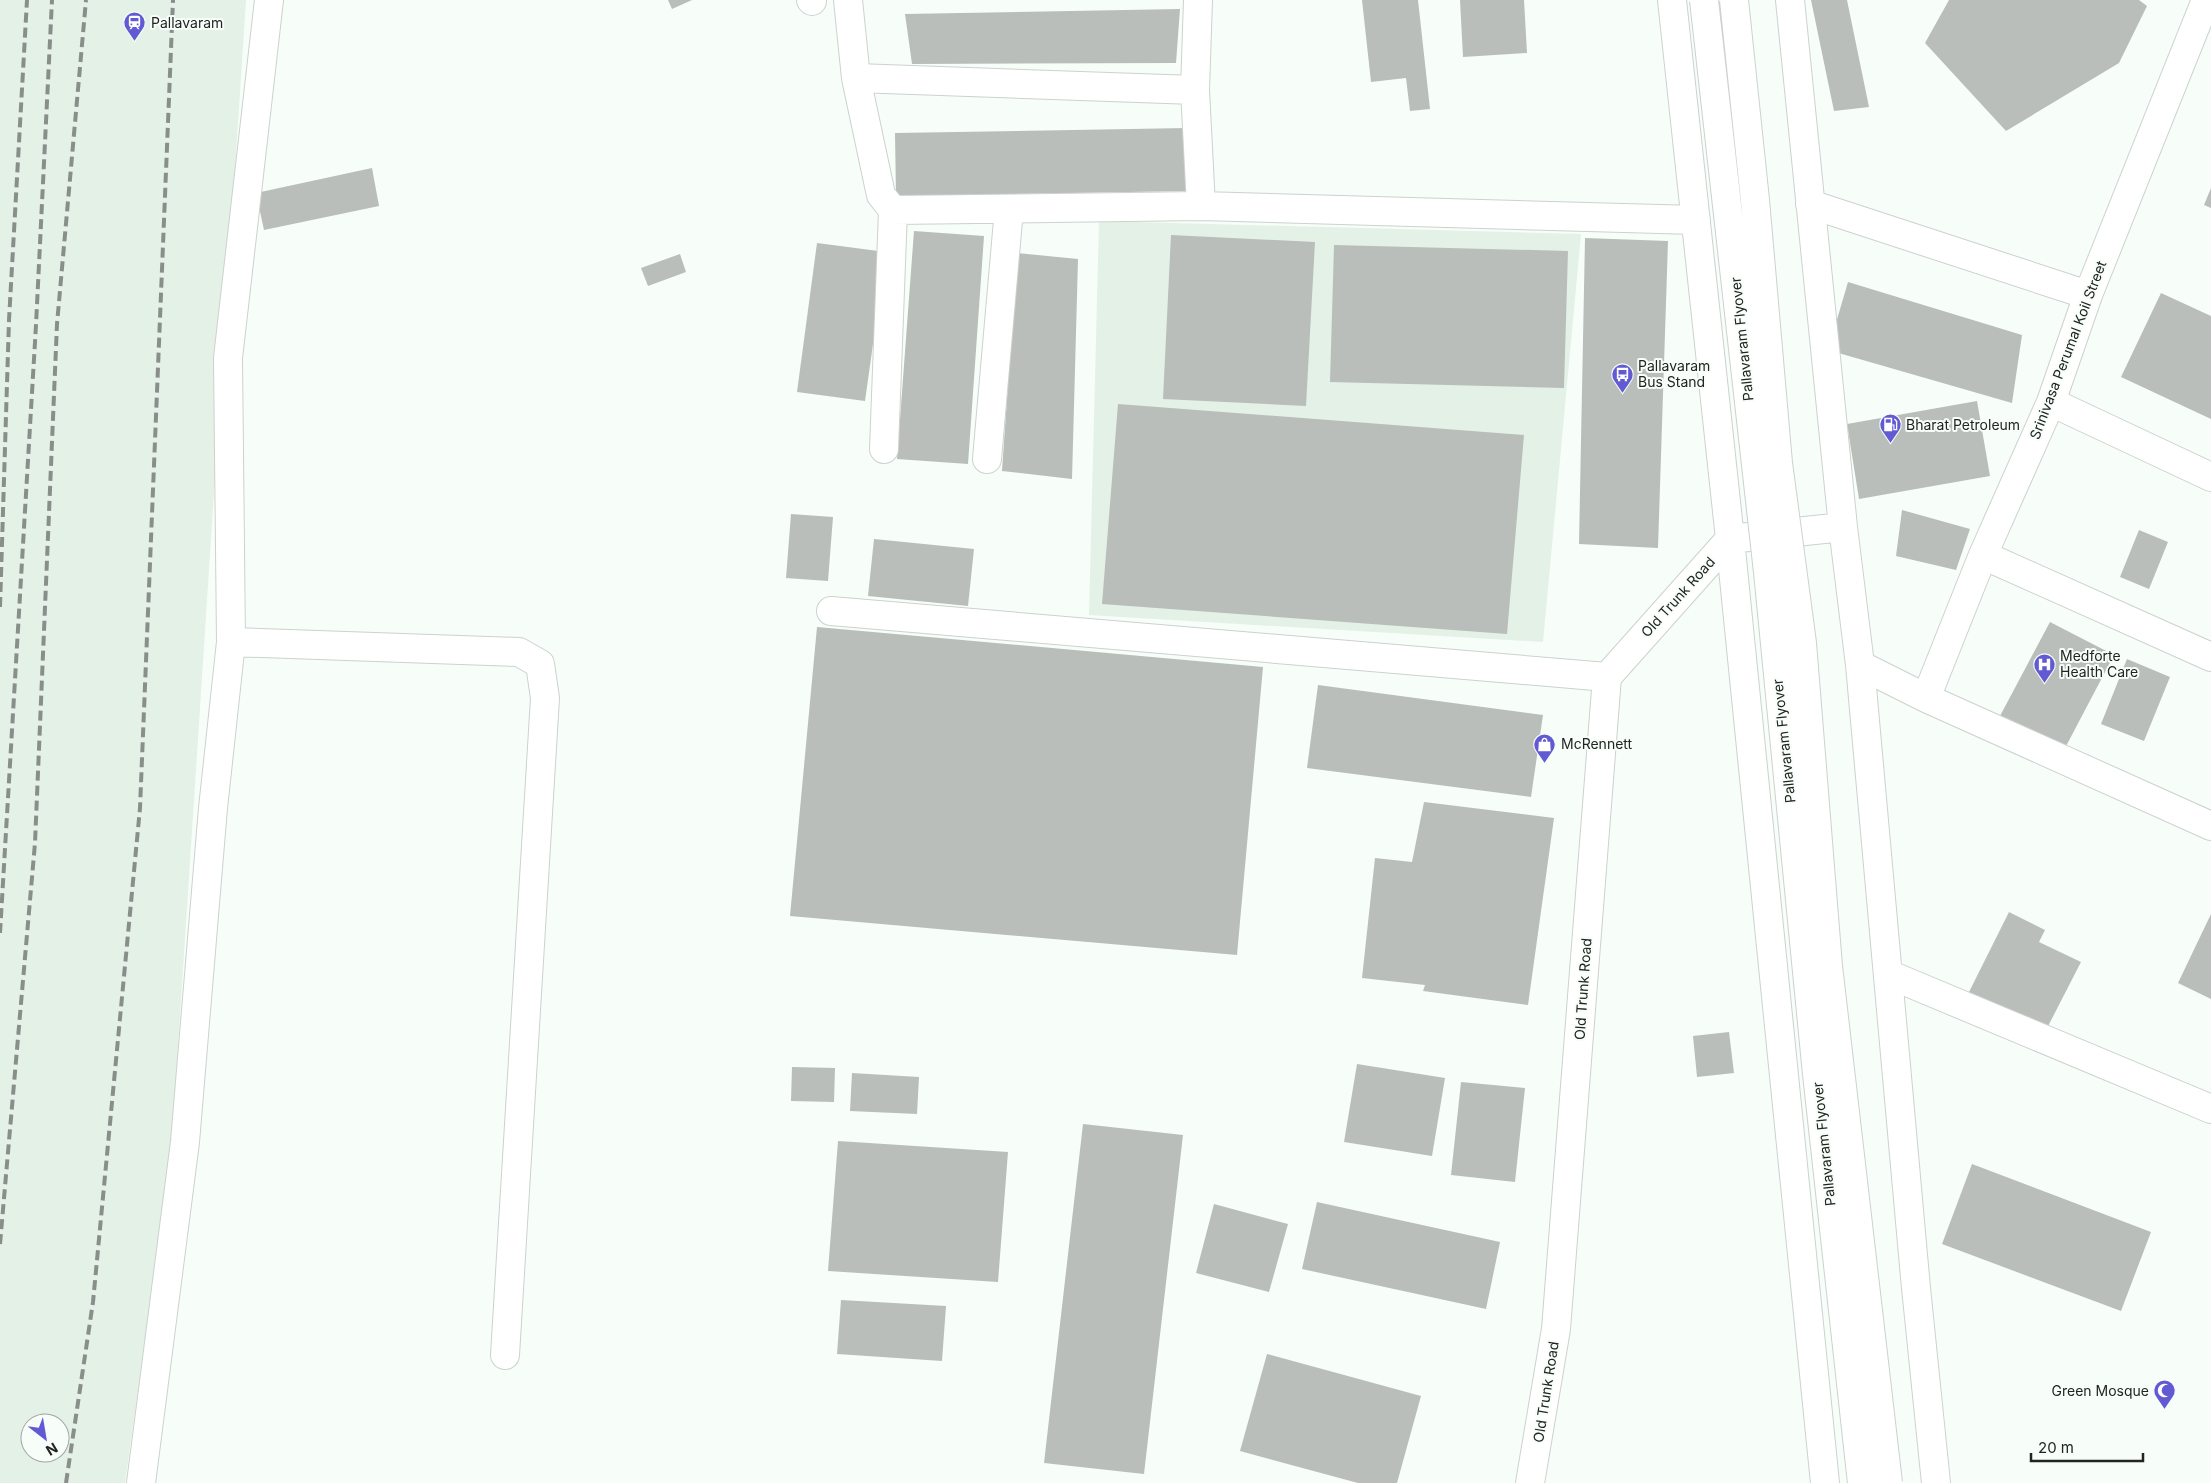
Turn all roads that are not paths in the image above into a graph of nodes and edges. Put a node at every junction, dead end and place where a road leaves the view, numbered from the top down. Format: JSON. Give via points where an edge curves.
{"nodes":[{"id":1,"x":269,"y":0,"type":"edge"},
{"id":2,"x":848,"y":0,"type":"edge"},
{"id":3,"x":1198,"y":0,"type":"edge"},
{"id":4,"x":1672,"y":0,"type":"edge"},
{"id":5,"x":1704,"y":0,"type":"edge"},
{"id":6,"x":1734,"y":0,"type":"edge"},
{"id":7,"x":1790,"y":0,"type":"edge"},
{"id":8,"x":2206,"y":0,"type":"edge"},
{"id":9,"x":856,"y":78,"type":"junction"},
{"id":10,"x":1195,"y":90,"type":"junction"},
{"id":11,"x":1810,"y":204,"type":"junction"},
{"id":12,"x":1201,"y":206,"type":"junction"},
{"id":13,"x":1009,"y":209,"type":"junction"},
{"id":14,"x":893,"y":210,"type":"junction"},
{"id":15,"x":1696,"y":220,"type":"junction"},
{"id":16,"x":2088,"y":294,"type":"junction"},
{"id":17,"x":2051,"y":402,"type":"junction"},
{"id":18,"x":884,"y":449,"type":"dead end"},
{"id":19,"x":987,"y":459,"type":"dead end"},
{"id":20,"x":2211,"y":477,"type":"edge"},
{"id":21,"x":1843,"y":527,"type":"junction"},
{"id":22,"x":1730,"y":540,"type":"junction"},
{"id":23,"x":1983,"y":555,"type":"junction"},
{"id":24,"x":831,"y":611,"type":"dead end"},
{"id":25,"x":231,"y":642,"type":"junction"},
{"id":26,"x":2211,"y":657,"type":"edge"},
{"id":27,"x":1860,"y":665,"type":"junction"},
{"id":28,"x":1607,"y":677,"type":"junction"},
{"id":29,"x":1926,"y":698,"type":"junction"},
{"id":30,"x":2211,"y":826,"type":"edge"},
{"id":31,"x":1888,"y":974,"type":"junction"},
{"id":32,"x":2211,"y":1109,"type":"edge"},
{"id":33,"x":505,"y":1355,"type":"dead end"},
{"id":34,"x":141,"y":1483,"type":"edge"},
{"id":35,"x":1530,"y":1483,"type":"edge"},
{"id":36,"x":1825,"y":1483,"type":"edge"},
{"id":37,"x":1862,"y":1483,"type":"edge"},
{"id":38,"x":1888,"y":1483,"type":"edge"},
{"id":39,"x":1936,"y":1483,"type":"edge"}],
"edges":[{"from":1,"to":25,"type":"street","via":[[228,358]]},
{"from":2,"to":9,"type":"street"},
{"from":3,"to":10,"type":"street"},
{"from":4,"to":15,"type":"street"},
{"from":5,"to":37,"type":"street","name":"Pallavaram Flyover","bridge":true,"via":[[1768,572],[1817,1074]]},
{"from":6,"to":38,"type":"street","name":"Pallavaram Flyover","bridge":true,"via":[[1778,463],[1802,643],[1828,966]]},
{"from":7,"to":11,"type":"street"},
{"from":8,"to":16,"type":"street","name":"Srinivasa Perumal Koil Street"},
{"from":9,"to":10,"type":"street"},
{"from":9,"to":14,"type":"street","via":[[881,195]]},
{"from":10,"to":12,"type":"street"},
{"from":11,"to":16,"type":"street"},
{"from":11,"to":21,"type":"street"},
{"from":12,"to":13,"type":"street"},
{"from":12,"to":15,"type":"street"},
{"from":13,"to":14,"type":"street"},
{"from":13,"to":19,"type":"street"},
{"from":14,"to":18,"type":"street"},
{"from":15,"to":22,"type":"street"},
{"from":16,"to":17,"type":"street","name":"Srinivasa Perumal Koil Street"},
{"from":17,"to":20,"type":"street"},
{"from":17,"to":23,"type":"street","name":"Srinivasa Perumal Koil Street"},
{"from":21,"to":22,"type":"street"},
{"from":21,"to":27,"type":"street"},
{"from":22,"to":28,"type":"street","name":"Old Trunk Road"},
{"from":22,"to":36,"type":"street"},
{"from":23,"to":26,"type":"street"},
{"from":23,"to":29,"type":"street","name":"Srinivasa Perumal Koil Street"},
{"from":24,"to":28,"type":"street"},
{"from":25,"to":33,"type":"street","via":[[519,652],[540,664],[545,698]]},
{"from":25,"to":34,"type":"street","via":[[213,808],[185,1142]]},
{"from":27,"to":29,"type":"street"},
{"from":27,"to":31,"type":"street"},
{"from":28,"to":35,"type":"street","name":"Old Trunk Road","via":[[1556,1329]]},
{"from":29,"to":30,"type":"street"},
{"from":31,"to":32,"type":"street"},
{"from":31,"to":39,"type":"street"}]}
